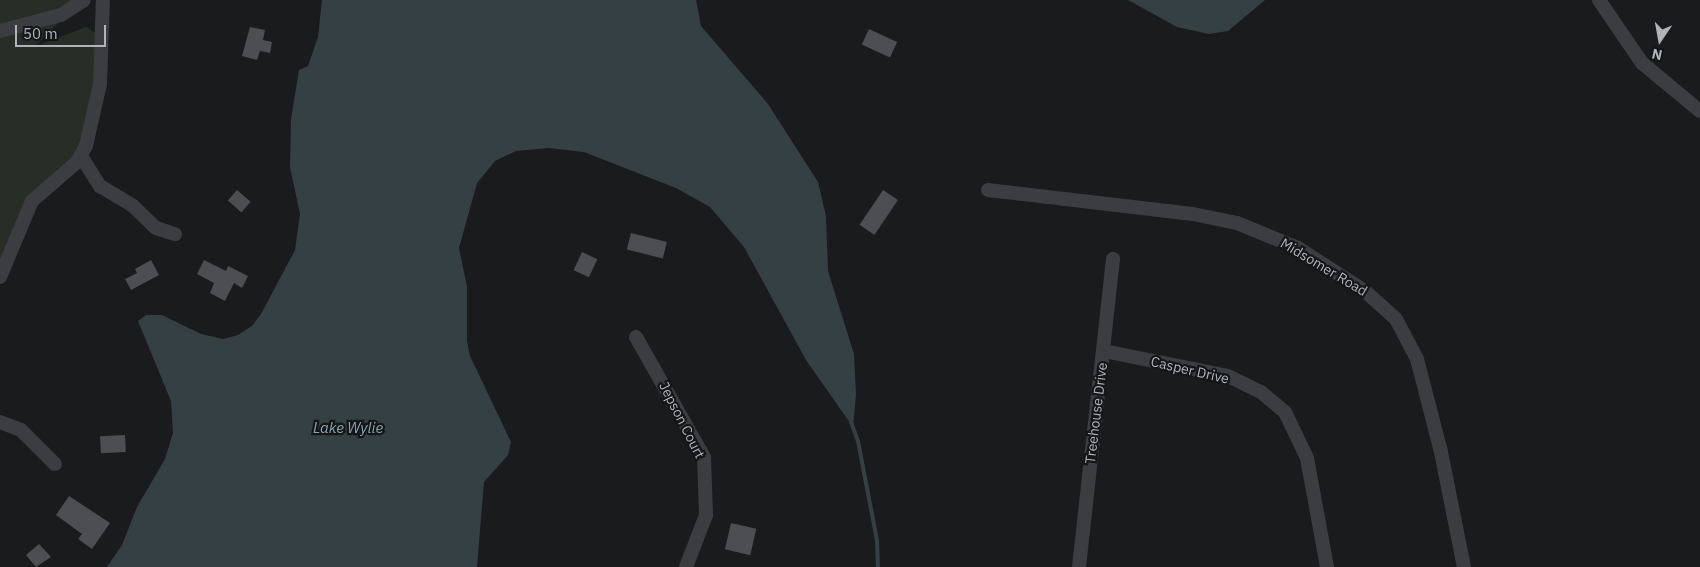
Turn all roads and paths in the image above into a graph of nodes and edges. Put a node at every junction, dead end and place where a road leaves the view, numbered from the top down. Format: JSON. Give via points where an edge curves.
{"nodes":[{"id":1,"x":84,"y":0,"type":"edge"},
{"id":2,"x":103,"y":0,"type":"edge"},
{"id":3,"x":1599,"y":0,"type":"edge"},
{"id":4,"x":0,"y":31,"type":"edge"},
{"id":5,"x":1700,"y":111,"type":"edge"},
{"id":6,"x":81,"y":156,"type":"junction"},
{"id":7,"x":988,"y":190,"type":"dead end"},
{"id":8,"x":175,"y":234,"type":"dead end"},
{"id":9,"x":1113,"y":259,"type":"dead end"},
{"id":10,"x":0,"y":277,"type":"edge"},
{"id":11,"x":636,"y":336,"type":"dead end"},
{"id":12,"x":1104,"y":351,"type":"junction"},
{"id":13,"x":0,"y":422,"type":"edge"},
{"id":14,"x":56,"y":464,"type":"dead end"},
{"id":15,"x":686,"y":567,"type":"edge"},
{"id":16,"x":1079,"y":567,"type":"edge"},
{"id":17,"x":1326,"y":567,"type":"edge"},
{"id":18,"x":1464,"y":567,"type":"edge"}],
"edges":[{"from":1,"to":4,"type":"street","via":[[61,15]]},
{"from":2,"to":6,"type":"street","via":[[98,98]]},
{"from":3,"to":5,"type":"street","via":[[1642,63]]},
{"from":6,"to":8,"type":"street","via":[[100,186],[132,205],[156,228]]},
{"from":6,"to":10,"type":"street","via":[[32,201]]},
{"from":7,"to":18,"type":"street","name":"Midsomer Road","via":[[1193,214],[1238,224],[1298,248],[1366,292],[1396,319],[1417,359],[1441,452]]},
{"from":9,"to":12,"type":"street","name":"Treehouse Drive"},
{"from":11,"to":15,"type":"street","name":"Jepson Court","via":[[704,456],[706,515]]},
{"from":12,"to":16,"type":"street","name":"Treehouse Drive"},
{"from":12,"to":17,"type":"street","name":"Casper Drive","via":[[1228,376],[1261,392],[1285,412],[1297,431],[1307,458]]},
{"from":13,"to":14,"type":"street","via":[[21,430]]}]}
